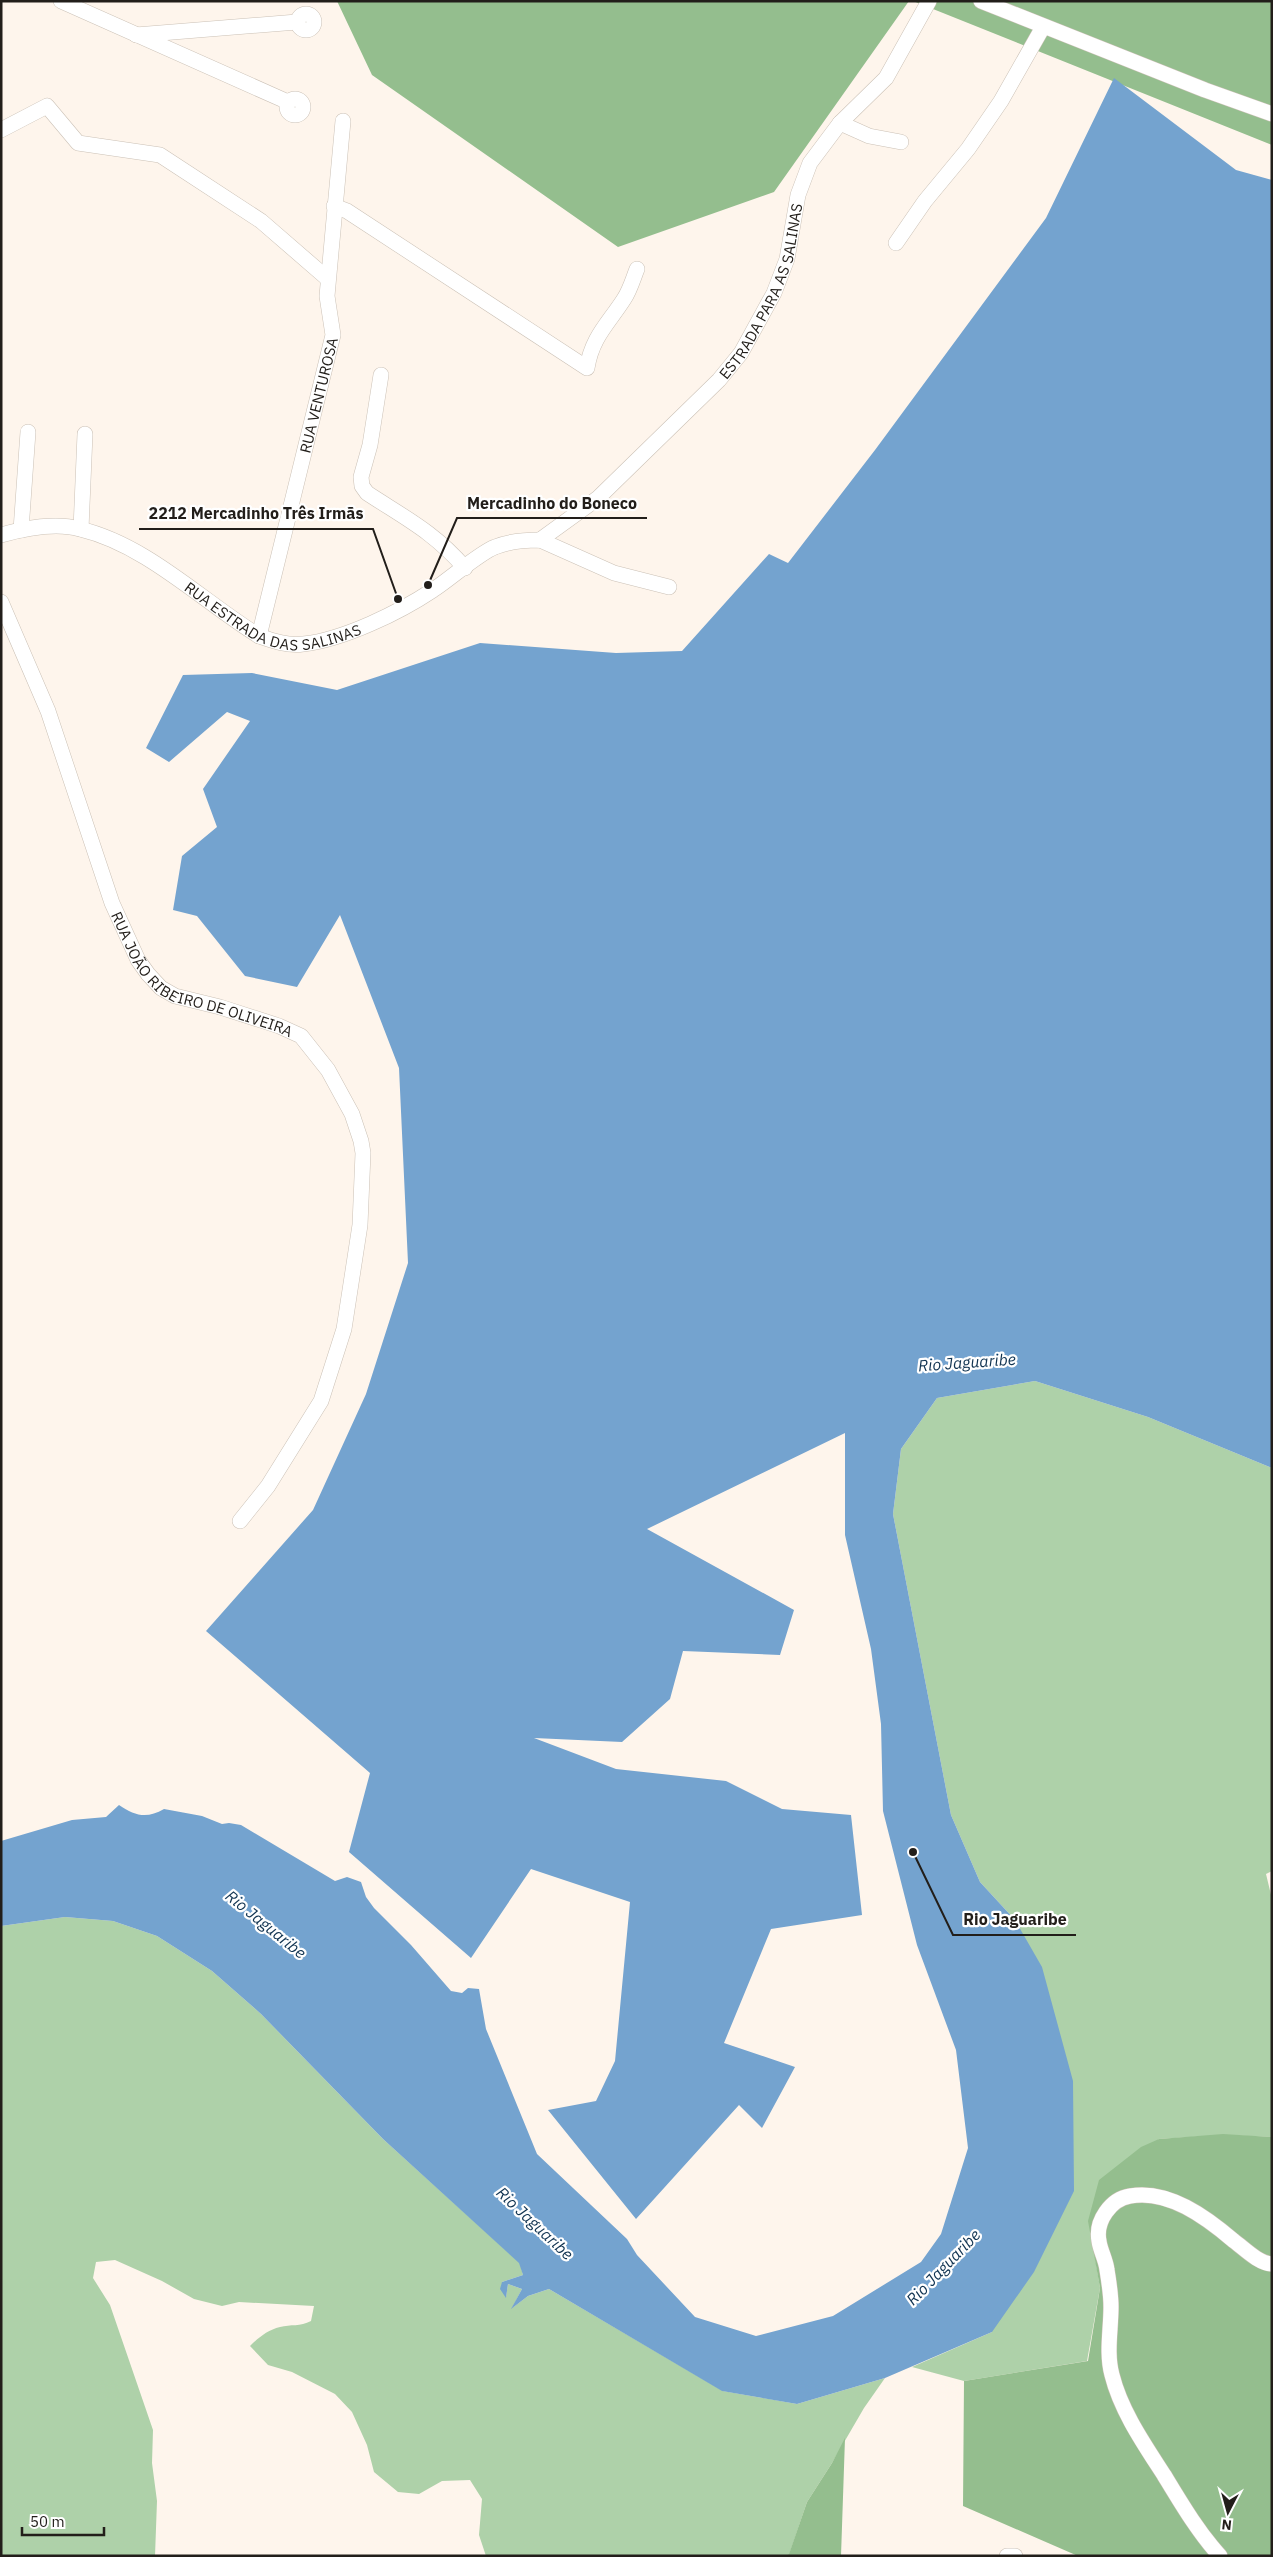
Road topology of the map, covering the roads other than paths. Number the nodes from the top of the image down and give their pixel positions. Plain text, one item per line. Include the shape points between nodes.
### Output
1 (61, 1) edge
2 (929, 1) edge
3 (981, 1) edge
4 (297, 22) dead end
5 (1042, 27) junction
6 (135, 35) junction
7 (288, 102) dead end
8 (1272, 114) edge
9 (343, 121) dead end
10 (840, 123) junction
11 (1, 130) edge
12 (902, 142) dead end
13 (334, 206) junction
14 (896, 243) dead end
15 (637, 269) dead end
16 (328, 280) junction
17 (381, 375) dead end
18 (28, 432) dead end
19 (85, 434) dead end
20 (81, 529) junction
21 (21, 530) junction
22 (1, 535) edge
23 (540, 540) junction
24 (465, 568) junction
25 (669, 587) dead end
26 (1, 602) edge
27 (258, 636) junction
28 (240, 1521) dead end
29 (1272, 2264) edge
30 (1007, 2556) edge
31 (1015, 2556) edge
32 (1220, 2556) edge

1 - 6 street
2 - 10 street, ESTRADA PARA AS SALINAS via 886,78
3 - 5 street
4 - 6 street
5 - 8 street
5 - 14 street via 1001,101
6 - 7 street
9 - 13 street, RUA VENTUROSA
10 - 12 street via 870,136
10 - 23 street, ESTRADA PARA AS SALINAS via 803,176 787,259 774,293 742,353 720,380 598,498
11 - 16 street via 47,106 78,143 160,155 261,221
13 - 15 street via 355,216 587,368 596,337 624,298
13 - 16 street, RUA VENTUROSA
16 - 27 street, RUA VENTUROSA via 333,334
17 - 24 street via 370,445 361,477 362,486 367,493 425,529
18 - 21 street
19 - 20 street
20 - 21 street, RUA ESTRADA DAS SALINAS via 66,526
20 - 27 street, RUA ESTRADA DAS SALINAS via 128,547
21 - 22 street, RUA ESTRADA DAS SALINAS
23 - 24 street, RUA ESTRADA DAS SALINAS via 494,547
23 - 25 street via 614,573
24 - 27 street, RUA ESTRADA DAS SALINAS via 400,610 329,638 281,644
26 - 28 street, RUA JOÃO RIBEIRO DE OLIVEIRA via 48,711 112,903 138,960 162,988 175,996 220,1007 301,1036 328,1070 352,1114 360,1141 360,1225 344,1329 320,1401 268,1486
29 - 32 street via 1254,2257 1228,2235 1173,2200 1151,2195 1117,2199 1101,2222 1098,2239 1107,2267 1112,2374 1139,2435 1182,2504
30 - 31 street

